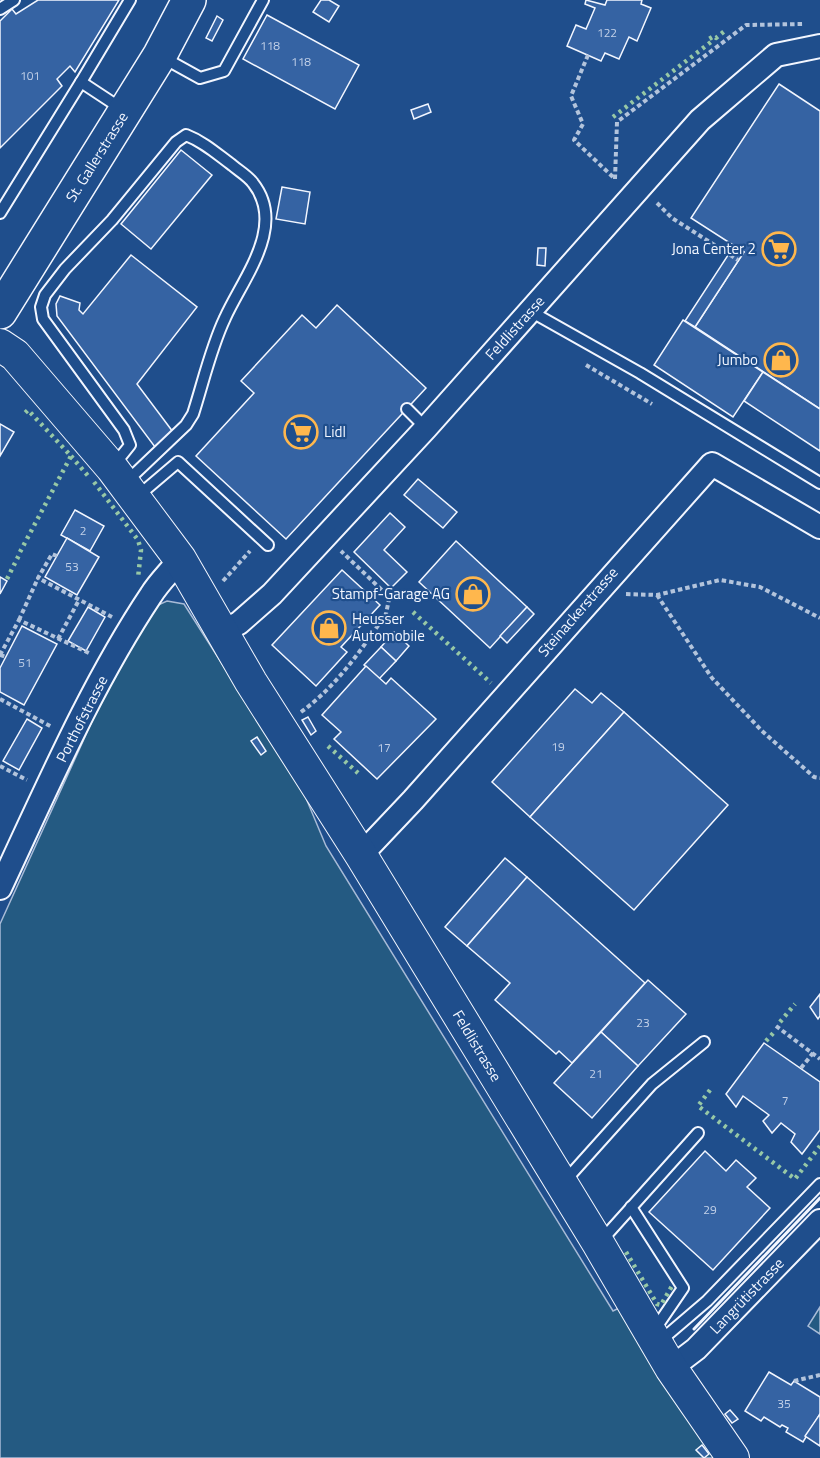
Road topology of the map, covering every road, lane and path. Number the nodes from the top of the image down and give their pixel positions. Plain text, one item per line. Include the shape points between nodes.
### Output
1 (14, 0) edge
2 (130, 0) edge
3 (189, 0) edge
4 (263, 0) edge
5 (0, 9) edge
6 (815, 23) dead end
7 (820, 46) edge
8 (160, 55) junction
9 (588, 55) dead end
10 (81, 82) junction
11 (125, 111) junction
12 (615, 178) junction
13 (640, 186) junction
14 (612, 189) dead end
15 (0, 213) edge
16 (738, 261) dead end
17 (530, 311) junction
18 (0, 312) edge
19 (0, 345) edge
20 (584, 364) dead end
21 (654, 405) dead end
22 (407, 409) dead end
23 (426, 428) junction
24 (124, 483) junction
25 (820, 483) edge
26 (820, 527) edge
27 (264, 542) joint
28 (336, 546) dead end
29 (57, 556) dead end
30 (180, 559) junction
31 (38, 578) junction
32 (221, 584) dead end
33 (80, 600) junction
34 (820, 618) edge
35 (19, 620) junction
36 (131, 627) junction
37 (222, 632) junction
38 (58, 639) junction
39 (0, 655) edge
40 (6, 657) dead end
41 (111, 664) junction
42 (0, 699) edge
43 (280, 727) junction
44 (72, 738) junction
45 (820, 778) edge
46 (361, 855) junction
47 (0, 888) edge
48 (776, 1026) dead end
49 (704, 1042) dead end
50 (813, 1053) junction
51 (820, 1059) edge
52 (801, 1068) dead end
53 (698, 1133) dead end
54 (561, 1184) junction
55 (820, 1184) edge
56 (631, 1207) junction
57 (820, 1221) edge
58 (598, 1243) junction
59 (660, 1349) junction
60 (820, 1375) edge
61 (794, 1381) dead end
62 (734, 1458) edge

1 - 5 lane
2 - 10 lane
3 - 8 main road, St. Gallerstrasse
4 - 8 lane via 224,70 200,78
6 - 12 path via 746,25 617,122
7 - 13 street, Feldlistrasse via 776,55 699,120
8 - 11 main road, St. Gallerstrasse
9 - 12 path via 571,96 583,124 574,140
10 - 11 lane
10 - 15 lane
11 - 18 main road, St. Gallerstrasse
12 - 14 path
13 - 16 path via 672,218
13 - 17 street, Feldlistrasse
17 - 23 street, Feldlistrasse
17 - 25 lane
19 - 24 street, Feldlistrasse via 15,355
20 - 21 path
22 - 23 lane
23 - 37 street, Feldlistrasse via 272,594 239,623
24 - 24 lane via 130,445 124,430 43,319 41,307 45,295 65,269 186,135 199,140 252,181 261,195 266,217 263,235 256,260 224,320 193,414
24 - 27 lane via 177,462
24 - 30 street, Feldlistrasse
26 - 46 street, Steinackerstrasse via 712,464
27 - 32 path
28 - 43 path via 386,594 386,614 346,671 317,700
29 - 31 path via 52,554
30 - 36 street, Porthofstrasse
30 - 37 street, Feldlistrasse
31 - 33 path
31 - 35 path
33 - 36 path
33 - 38 path
34 - 45 path via 760,587 720,580 657,595 712,678 762,731 814,777
35 - 38 path
35 - 39 path
36 - 41 street, Porthofstrasse
37 - 43 street, Feldlistrasse
38 - 41 path
39 - 40 path
41 - 44 street, Porthofstrasse
42 - 44 path
43 - 46 street, Feldlistrasse
44 - 47 street, Porthofstrasse
46 - 54 street, Feldlistrasse
48 - 50 path
49 - 54 lane via 652,1084
50 - 51 path
50 - 52 path
53 - 56 lane
54 - 58 street, Feldlistrasse
55 - 59 lane
56 - 58 lane
56 - 59 lane via 683,1288
57 - 59 street, Langrütistrasse via 696,1349
58 - 59 street, Feldlistrasse
59 - 62 street, Feldlistrasse
60 - 61 path

